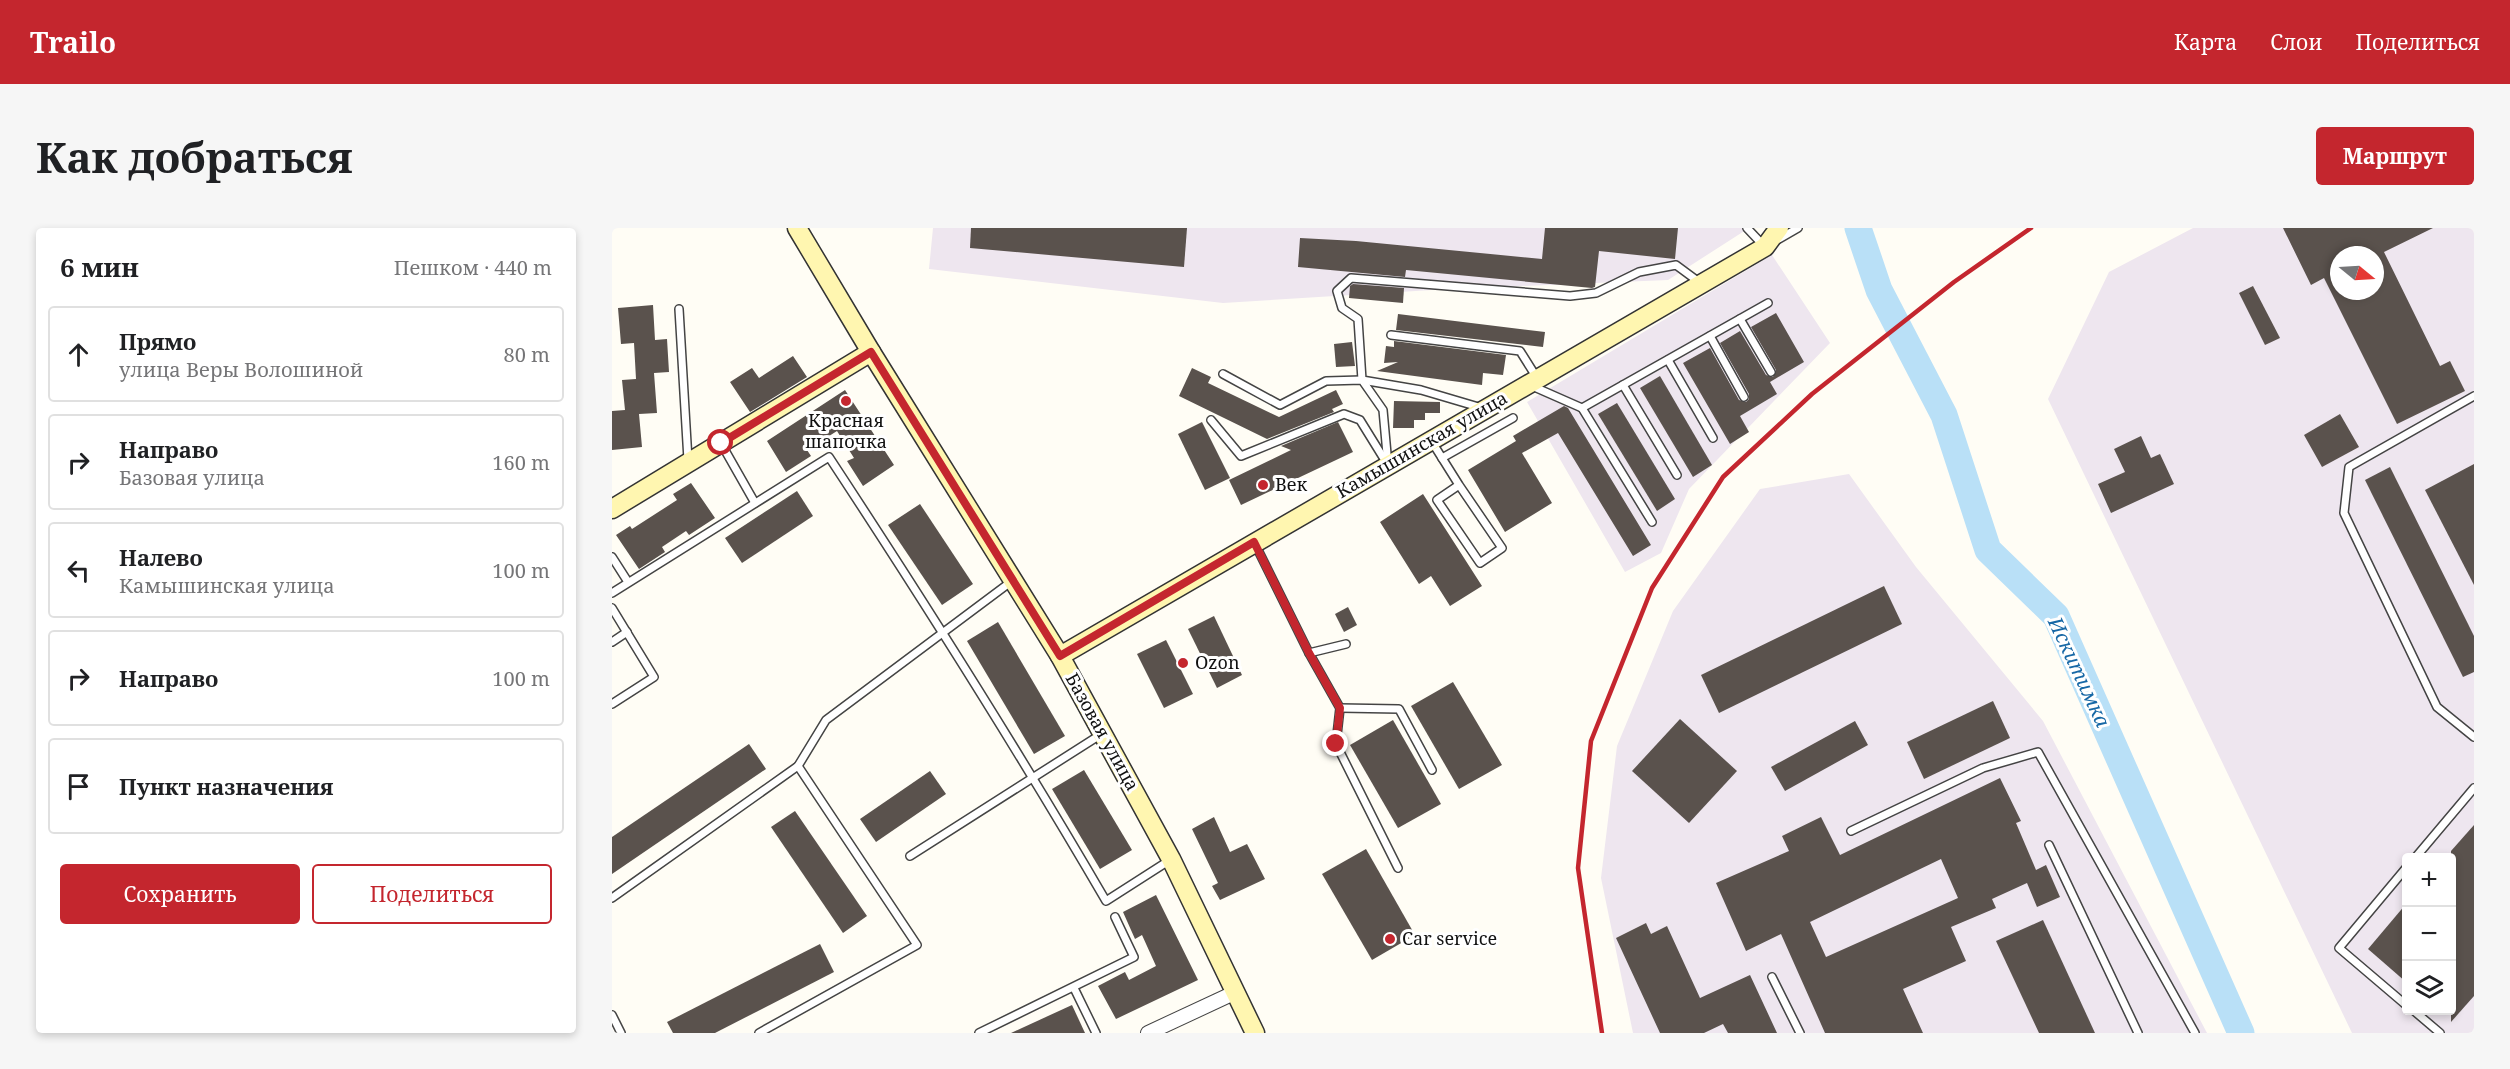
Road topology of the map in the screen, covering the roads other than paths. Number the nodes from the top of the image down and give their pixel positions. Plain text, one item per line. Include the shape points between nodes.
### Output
1 (797, 228) edge
2 (1747, 228) edge
3 (1779, 228) edge
4 (1798, 228) edge
5 (1765, 247) junction
6 (1701, 283) junction
7 (1768, 303) dead end
8 (679, 309) dead end
9 (1740, 319) junction
10 (1391, 334) dead end
11 (1710, 336) junction
12 (871, 352) junction
13 (1668, 360) junction
14 (1771, 372) dead end
15 (1223, 374) dead end
16 (1362, 380) junction
17 (1532, 381) junction
18 (1623, 385) junction
19 (2474, 396) edge
20 (1744, 397) dead end
21 (1582, 408) junction
22 (1484, 409) junction
23 (1513, 418) dead end
24 (1210, 420) dead end
25 (1713, 438) dead end
26 (1431, 440) junction
27 (721, 443) junction
28 (1442, 458) junction
29 (688, 463) junction
30 (1388, 465) junction
31 (1677, 475) dead end
32 (1459, 485) junction
33 (755, 503) junction
34 (612, 509) edge
35 (1652, 522) dead end
36 (1254, 542) junction
37 (612, 557) edge
38 (1014, 580) junction
39 (628, 582) junction
40 (612, 593) edge
41 (612, 608) edge
42 (943, 631) junction
43 (627, 632) junction
44 (612, 642) edge
45 (1346, 644) dead end
46 (1309, 653) junction
47 (1060, 656) junction
48 (612, 704) edge
49 (1340, 708) junction
50 (1103, 733) junction
51 (2474, 737) edge
52 (798, 766) junction
53 (1432, 770) dead end
54 (1034, 776) junction
55 (2474, 788) edge
56 (1851, 831) dead end
57 (2049, 845) dead end
58 (2419, 853) edge
59 (910, 856) dead end
60 (1171, 859) junction
61 (1398, 868) dead end
62 (2402, 873) edge
63 (612, 898) edge
64 (1115, 917) dead end
65 (1772, 977) dead end
66 (1074, 988) junction
67 (1236, 992) junction
68 (2402, 1002) edge
69 (612, 1015) edge
70 (2418, 1015) edge
71 (1163, 1030) edge
72 (621, 1033) edge
73 (759, 1033) edge
74 (979, 1033) edge
75 (1096, 1033) edge
76 (1148, 1033) edge
77 (1255, 1033) edge
78 (1800, 1033) edge
79 (2138, 1033) edge
80 (2195, 1033) edge
81 (2440, 1033) edge

1 - 12 street, Базовая улица
2 - 5 lane
3 - 5 street, Камышинская улица
4 - 5 lane
5 - 6 street, Камышинская улица
6 - 16 lane via 1676,265 1639,272 1596,293 1570,296 1351,278 1337,291 1342,308 1358,319
6 - 17 street, Камышинская улица
7 - 9 lane
8 - 29 lane
9 - 11 lane
9 - 14 lane
10 - 17 lane via 1520,351
11 - 13 lane
11 - 20 lane
12 - 27 street
12 - 38 street, Базовая улица
13 - 18 lane
13 - 25 lane
15 - 16 lane via 1280,405 1326,381
16 - 22 lane via 1421,390
16 - 30 lane via 1383,410
17 - 21 lane
17 - 22 street, Камышинская улица
18 - 21 lane
18 - 31 lane
19 - 51 lane via 2349,467 2344,513 2437,707
21 - 35 lane
22 - 26 street, Камышинская улица
23 - 28 lane
24 - 30 lane via 1241,456 1344,414 1360,420
26 - 28 lane
26 - 30 street, Камышинская улица
27 - 29 street
27 - 33 lane
28 - 32 lane
29 - 34 street
30 - 36 street, Камышинская улица
32 - 32 lane via 1437,500 1480,563 1502,548
33 - 39 lane
33 - 42 lane via 829,457
36 - 46 lane
36 - 47 street, Камышинская улица
37 - 39 lane
38 - 42 lane
38 - 47 street, Базовая улица
39 - 40 lane
41 - 43 lane
42 - 52 lane via 826,720
42 - 54 lane
43 - 44 lane
43 - 48 lane via 654,677
45 - 46 lane
46 - 49 lane
47 - 50 street, Базовая улица
49 - 53 lane via 1399,709
49 - 61 lane via 1336,744
50 - 54 lane
50 - 60 street, Базовая улица
52 - 63 lane
52 - 73 lane via 917,945
54 - 59 lane
54 - 60 lane via 1106,901
55 - 58 lane
56 - 80 lane via 1983,768 2038,752
57 - 79 lane
60 - 67 street, Базовая улица
62 - 68 lane via 2339,948
64 - 66 lane via 1134,957
65 - 78 lane
66 - 74 lane
66 - 75 lane
67 - 71 street
67 - 77 street, Базовая улица
69 - 72 lane
70 - 81 lane
71 - 76 street

